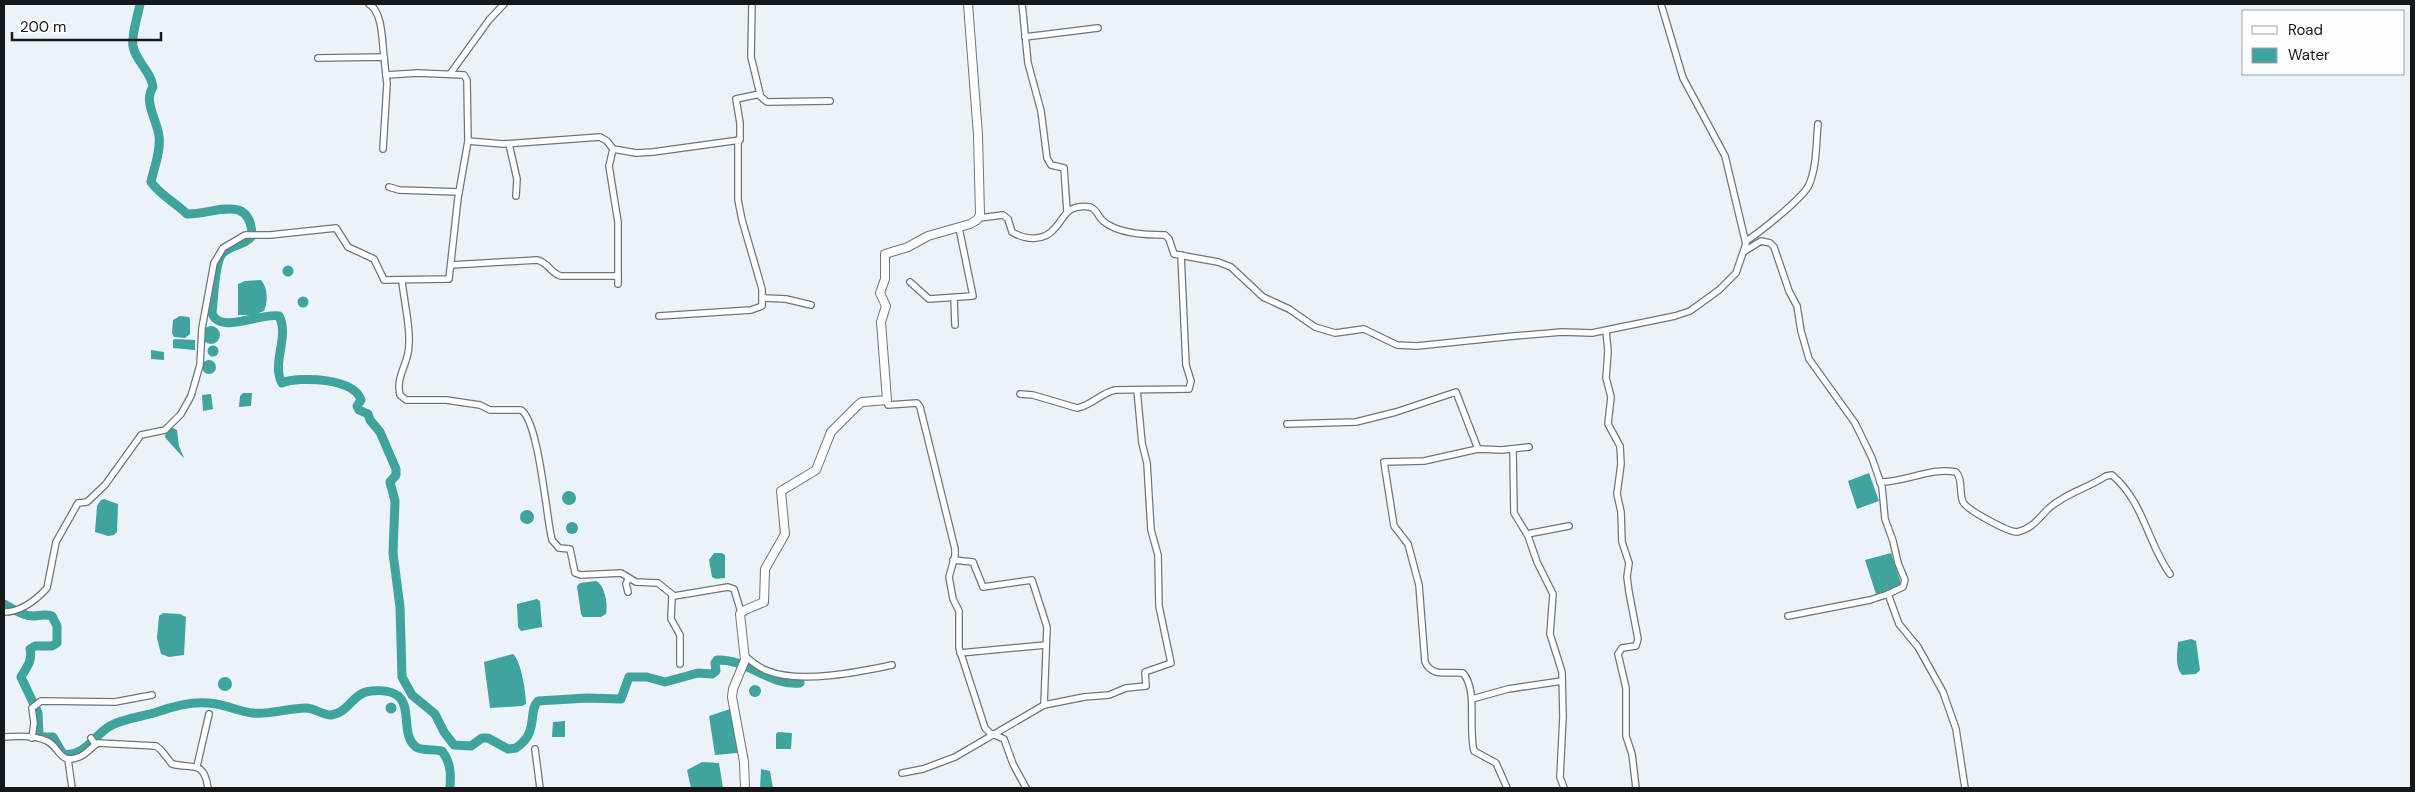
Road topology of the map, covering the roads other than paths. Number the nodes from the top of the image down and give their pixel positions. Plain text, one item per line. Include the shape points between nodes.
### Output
1 (369, 4) edge
2 (504, 4) edge
3 (752, 4) edge
4 (968, 4) edge
5 (1022, 4) edge
6 (1661, 4) edge
7 (1098, 28) dead end
8 (1025, 37) junction
9 (384, 57) junction
10 (318, 58) dead end
11 (450, 74) junction
12 (386, 75) junction
13 (760, 96) junction
14 (830, 101) dead end
15 (1818, 124) dead end
16 (738, 140) junction
17 (468, 141) junction
18 (509, 144) junction
19 (382, 149) dead end
20 (613, 149) junction
21 (389, 186) dead end
22 (459, 192) junction
23 (516, 196) dead end
24 (1067, 212) junction
25 (978, 218) junction
26 (959, 228) junction
27 (1746, 241) junction
28 (1746, 251) junction
29 (1181, 255) junction
30 (451, 265) junction
31 (618, 276) junction
32 (402, 281) junction
33 (910, 282) dead end
34 (618, 284) dead end
35 (764, 298) junction
36 (954, 298) junction
37 (811, 306) dead end
38 (659, 316) dead end
39 (955, 325) dead end
40 (1606, 331) junction
41 (1137, 390) junction
42 (1020, 394) dead end
43 (887, 400) junction
44 (1287, 424) dead end
45 (1529, 447) dead end
46 (1478, 449) junction
47 (1513, 449) junction
48 (1880, 482) junction
49 (1570, 526) dead end
50 (1527, 534) junction
51 (953, 560) junction
52 (2170, 574) dead end
53 (628, 579) junction
54 (628, 592) dead end
55 (1888, 594) junction
56 (672, 596) junction
57 (4, 612) edge
58 (742, 612) junction
59 (1788, 616) dead end
60 (1046, 646) junction
61 (960, 653) junction
62 (745, 658) junction
63 (680, 664) dead end
64 (892, 665) dead end
65 (1562, 681) junction
66 (152, 695) dead end
67 (1472, 699) junction
68 (1044, 705) junction
69 (209, 714) dead end
70 (992, 734) junction
71 (4, 737) edge
72 (32, 738) junction
73 (534, 749) dead end
74 (68, 759) junction
75 (197, 766) junction
76 (902, 772) dead end
77 (72, 788) edge
78 (208, 788) edge
79 (540, 788) edge
80 (746, 788) edge
81 (1026, 788) edge
82 (1507, 788) edge
83 (1564, 788) edge
84 (1636, 788) edge
85 (1965, 788) edge

1 - 9 street via 379,18
2 - 11 street
3 - 13 street via 751,57
4 - 25 street via 981,187
5 - 8 street
6 - 27 street via 1682,78 1725,156
7 - 8 street
8 - 24 street via 1028,63 1041,111 1047,158 1051,165 1065,171
9 - 10 street
9 - 12 street
11 - 12 street
11 - 17 street via 464,75 467,80
12 - 19 street
13 - 14 street via 767,102
13 - 16 street via 736,99 741,136
15 - 27 street via 1815,162 1808,187
16 - 20 street via 652,152
16 - 35 street via 738,200
17 - 18 street
17 - 22 street
18 - 20 street via 600,137
18 - 23 street via 517,179
20 - 31 street via 609,166 618,222
21 - 22 street via 399,190
22 - 30 street
24 - 25 street via 1052,232 1036,238 1025,238 1012,232 1008,219 1003,215
24 - 29 street via 1073,208 1090,207 1107,224 1137,235 1164,235 1169,239 1172,252
25 - 26 street
26 - 36 street via 973,296
26 - 43 street via 928,236 885,254 885,279 880,293 886,306 881,322
27 - 28 street
28 - 40 street via 1732,278 1690,311
28 - 48 street via 1761,240 1774,247 1797,306 1800,331 1809,359 1862,434
29 - 40 street via 1231,267 1263,297 1289,309 1315,327 1335,333 1364,329 1397,345
29 - 41 street via 1186,356 1191,386 1187,390
30 - 31 street via 534,260 543,261 561,276
30 - 32 street via 449,279
31 - 34 street
32 - 53 street via 408,353 399,377 400,395 406,400 446,400 480,405 490,410 521,410 525,413 534,431 554,544 570,549 575,573 621,573
32 - 57 street via 384,280 374,260 348,247 336,228 249,234 223,248 215,259 196,384 181,414 161,432 141,435 104,485 88,502 78,502 56,542 46,588 21,608
33 - 36 street via 929,299
35 - 37 street via 786,299
35 - 38 street via 761,307 751,310
36 - 39 street
40 - 84 street via 1606,378 1611,397 1608,424 1620,446 1617,494 1638,640 1636,646 1622,648 1618,654 1626,688 1626,736
41 - 42 street via 1111,391 1077,408
41 - 68 street via 1147,463 1151,530 1159,563 1159,606 1170,663 1144,672 1146,686
43 - 51 street via 888,405 919,404 949,518 955,549
43 - 58 street via 858,405 831,432 816,470 781,492 785,534 765,569 764,602
44 - 46 street via 1356,422 1456,392
45 - 47 street
46 - 47 street
46 - 67 street via 1424,461 1384,462 1394,526 1408,544 1419,585 1425,662 1428,668 1437,672 1463,673 1470,685
47 - 50 street via 1514,513
48 - 52 street via 1934,471 1956,472 1960,476 1962,500 1967,507 2017,532 2032,526 2061,500 2112,475 2141,511 2157,555
48 - 55 street via 1885,519 1905,580 1903,587
49 - 50 street
50 - 65 street via 1537,562 1552,587 1554,601 1550,634
51 - 60 street via 973,562 983,587 1032,580 1047,627
51 - 61 street via 949,577 958,611
53 - 54 street
53 - 56 street via 658,583
55 - 59 street
55 - 85 street via 1899,624 1918,647 1943,692 1955,723
56 - 58 street via 728,587 734,589
56 - 63 street via 671,619 680,635
58 - 62 street
60 - 61 street
60 - 68 street
61 - 70 street via 985,728
62 - 64 street via 769,672 790,676 850,674
62 - 80 street via 732,696
65 - 67 street via 1508,689
65 - 83 street via 1560,777
66 - 72 street via 115,702 47,700 35,704
67 - 82 street via 1470,713 1474,751 1496,763
68 - 70 street
69 - 75 street
70 - 76 street via 955,757 923,769
70 - 81 street via 1004,739
71 - 72 street
72 - 74 street via 49,742
73 - 79 street
74 - 75 street via 82,756 93,742 100,742 156,746 172,764
74 - 77 street
75 - 78 street via 204,772

